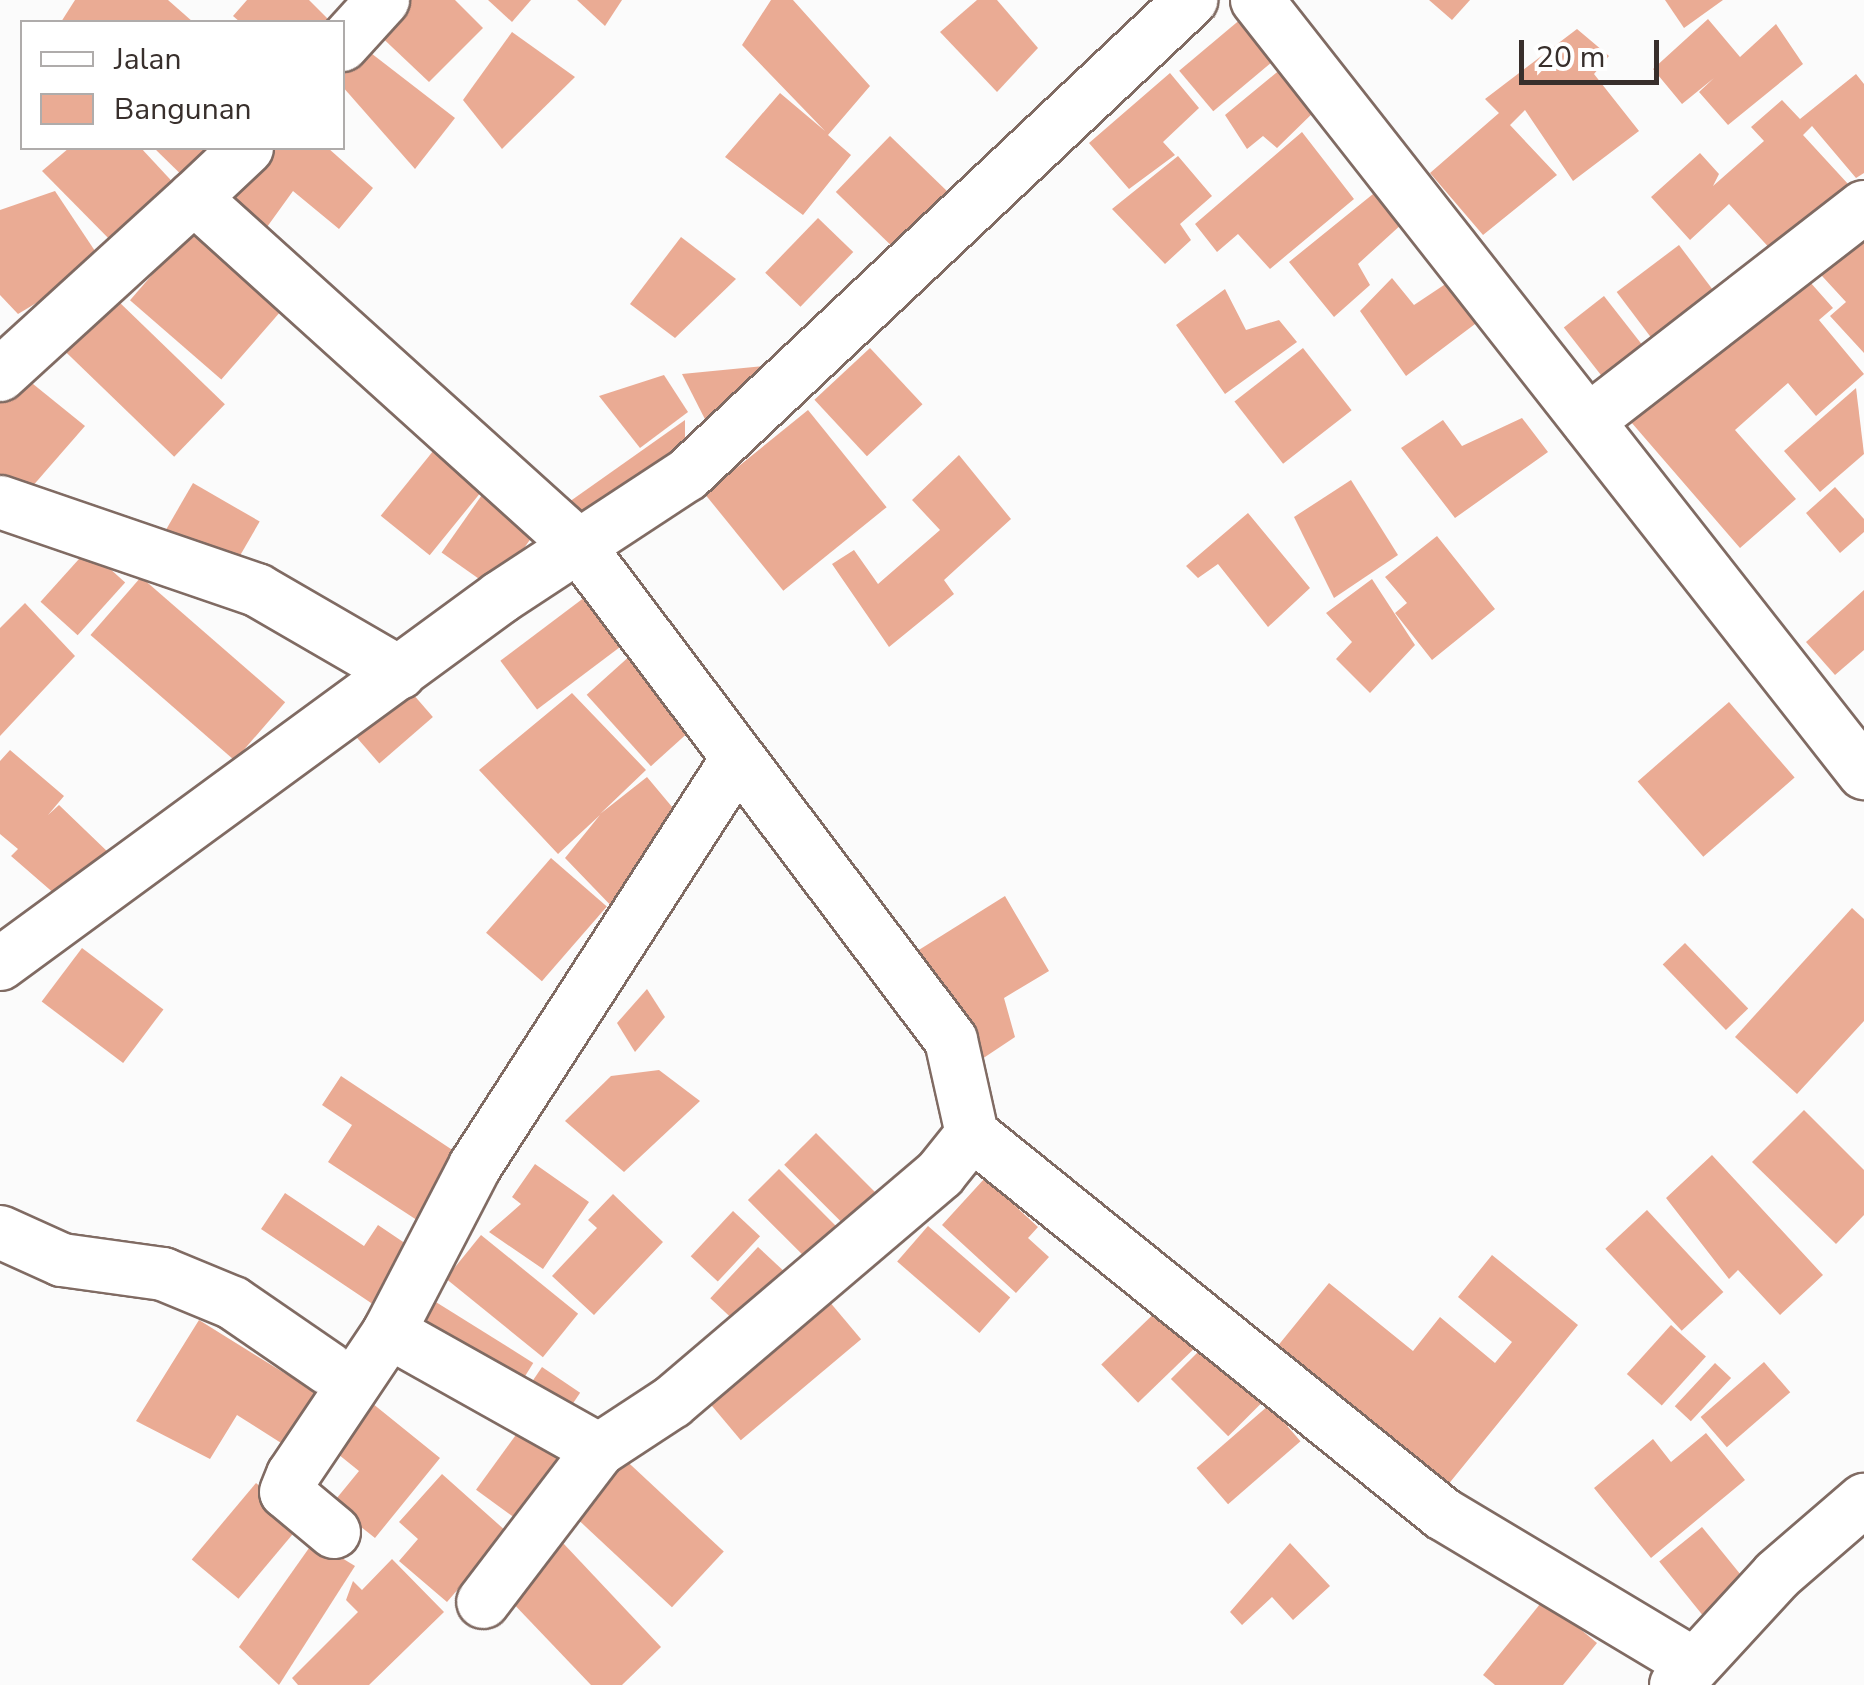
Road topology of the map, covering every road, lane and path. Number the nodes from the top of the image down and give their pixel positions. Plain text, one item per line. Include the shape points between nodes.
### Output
1 (383, 0) edge
2 (1191, 0) edge
3 (1257, 0) edge
4 (345, 42) edge
5 (245, 150) edge
6 (194, 198) junction
7 (1864, 208) edge
8 (0, 375) edge
9 (1588, 422) junction
10 (0, 502) edge
11 (577, 544) junction
12 (400, 673) junction
13 (737, 760) junction
14 (1864, 773) edge
15 (0, 964) edge
16 (972, 1134) junction
17 (0, 1232) edge
18 (388, 1332) junction
19 (329, 1368) dead end
20 (599, 1450) junction
21 (1864, 1500) edge
22 (334, 1532) dead end
23 (484, 1602) dead end
24 (1685, 1675) edge

1 - 4 street
2 - 11 street via 687,475
3 - 9 street
5 - 6 street
6 - 8 street
6 - 11 street
7 - 9 street
9 - 14 street
10 - 12 street via 257,590
11 - 12 street
11 - 13 street
12 - 15 street
13 - 16 street via 951,1040
13 - 18 street via 475,1166
16 - 20 street via 940,1174 672,1402
16 - 24 street via 1443,1514
17 - 19 street via 62,1260 163,1274 233,1302
18 - 20 street
18 - 22 street via 286,1492
20 - 23 street
21 - 24 street via 1777,1574

